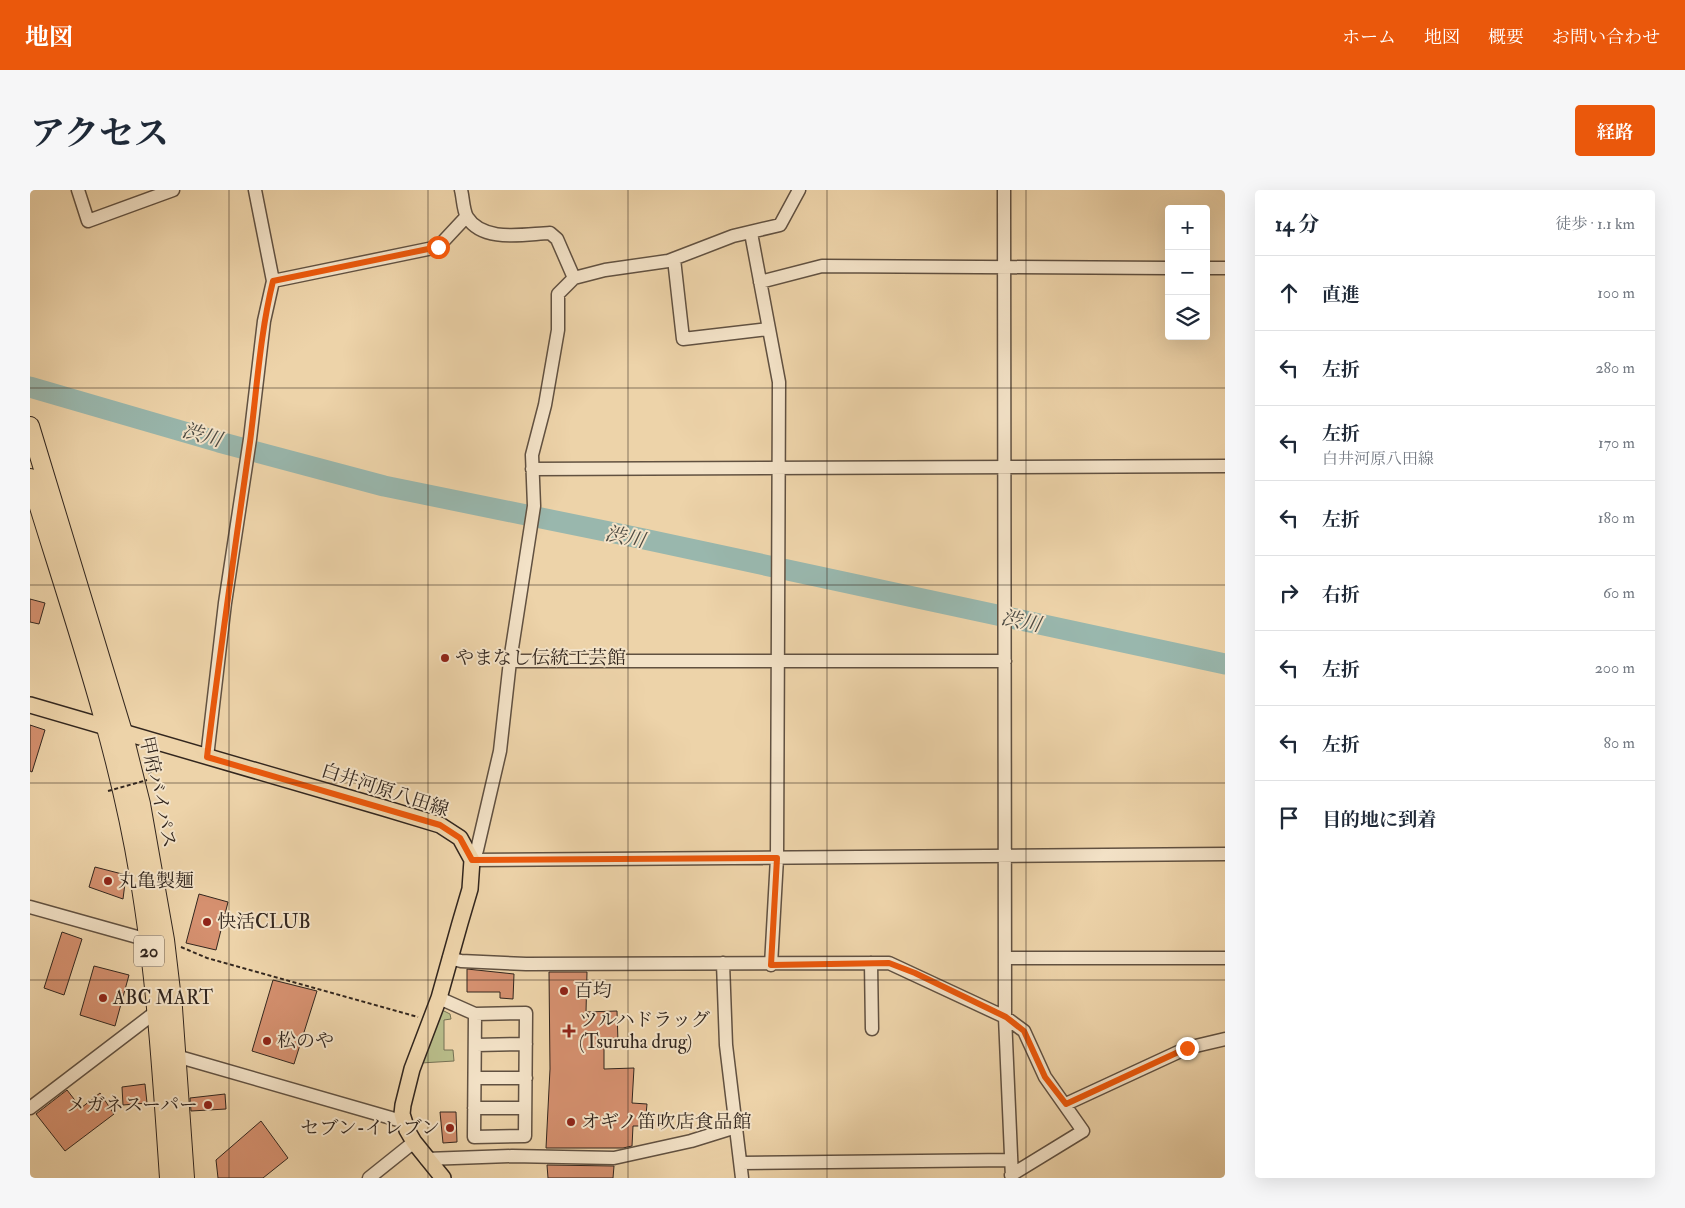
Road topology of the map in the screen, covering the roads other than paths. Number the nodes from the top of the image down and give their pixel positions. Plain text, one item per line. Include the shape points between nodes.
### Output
1 (78, 190) edge
2 (173, 190) edge
3 (255, 190) edge
4 (461, 190) edge
5 (799, 190) edge
6 (1004, 190) edge
7 (466, 216) junction
8 (751, 233) junction
9 (674, 259) junction
10 (1165, 268) edge
11 (1210, 268) edge
12 (1225, 268) edge
13 (1005, 269) junction
14 (574, 278) junction
15 (273, 281) junction
16 (760, 282) junction
17 (768, 329) junction
18 (30, 426) edge
19 (1225, 466) edge
20 (778, 468) junction
21 (1005, 468) junction
22 (532, 469) junction
23 (30, 478) edge
24 (780, 660) junction
25 (510, 661) junction
26 (1005, 661) junction
27 (30, 705) edge
28 (106, 727) junction
29 (123, 732) junction
30 (207, 757) junction
31 (1225, 854) edge
32 (1004, 855) junction
33 (777, 858) junction
34 (472, 860) junction
35 (30, 907) edge
36 (156, 940) junction
37 (449, 958) junction
38 (1005, 958) junction
39 (1225, 958) edge
40 (723, 963) junction
41 (871, 963) junction
42 (771, 965) junction
43 (439, 998) junction
44 (157, 1011) junction
45 (475, 1014) junction
46 (1006, 1017) junction
47 (872, 1029) dead end
48 (1225, 1039) edge
49 (526, 1044) junction
50 (476, 1045) junction
51 (176, 1056) junction
52 (475, 1078) junction
53 (526, 1078) junction
54 (1066, 1104) junction
55 (30, 1108) edge
56 (474, 1108) junction
57 (524, 1108) junction
58 (405, 1122) junction
59 (736, 1127) junction
60 (414, 1142) junction
61 (426, 1159) junction
62 (1011, 1160) junction
63 (741, 1163) junction
64 (1012, 1176) edge
65 (169, 1178) edge
66 (185, 1178) edge
67 (369, 1178) edge
68 (443, 1178) edge
69 (742, 1178) edge

1 - 2 street via 88,221
3 - 15 street
4 - 7 street
5 - 8 street via 780,225
6 - 13 street
7 - 14 street via 485,232 501,235 550,233 557,239
7 - 15 street via 438,247
8 - 9 street via 733,236
8 - 16 street
9 - 14 street
9 - 17 street via 683,339
10 - 13 street
11 - 12 street
13 - 16 street via 822,266
13 - 21 street
14 - 22 street via 558,294 558,330 545,405 532,455
15 - 30 street via 264,322 225,603
16 - 17 street
17 - 20 street via 779,382
18 - 29 highway, 甲府バイパス / 20
19 - 21 street
20 - 21 street
20 - 22 street
20 - 24 street
21 - 26 street
22 - 25 street via 534,506
23 - 28 highway, 甲府バイパス / 20
24 - 25 street
24 - 26 street
24 - 33 street
25 - 34 street via 500,751
26 - 32 street
27 - 28 main road, 白井河原八田線
28 - 29 main road, 白井河原八田線
28 - 36 highway, 甲府バイパス / 20
29 - 30 main road, 白井河原八田線
29 - 36 highway, 甲府バイパス / 20 via 141,804
30 - 34 main road, 白井河原八田線 via 440,825 460,838
31 - 32 street
32 - 33 street
32 - 38 street
33 - 34 street
33 - 42 street
34 - 37 main road via 470,889
35 - 36 street
36 - 44 highway, 甲府バイパス / 20
36 - 51 highway, 甲府バイパス / 20
37 - 40 street via 461,962 491,963
37 - 43 main road
38 - 39 street
38 - 46 street
40 - 42 street
40 - 59 street via 726,1045
41 - 42 street
41 - 46 street via 889,963 915,973
41 - 47 street
43 - 45 street
43 - 58 main road via 405,1094 402,1114
44 - 55 street
44 - 65 highway, 甲府バイパス / 20
45 - 49 street via 526,1013
45 - 50 street
46 - 54 street via 1024,1031 1045,1077
46 - 62 street
48 - 54 street via 1187,1048
49 - 50 street
49 - 53 street
50 - 52 street
51 - 58 street
51 - 66 highway, 甲府バイパス / 20
52 - 53 street
52 - 56 street
53 - 57 street
54 - 64 street via 1083,1131
56 - 57 street
56 - 57 street via 474,1136 525,1136
58 - 60 main road
59 - 61 street via 614,1158 512,1156
59 - 63 street
60 - 61 main road
60 - 67 street
61 - 68 main road
62 - 63 street
62 - 64 street
63 - 69 street

